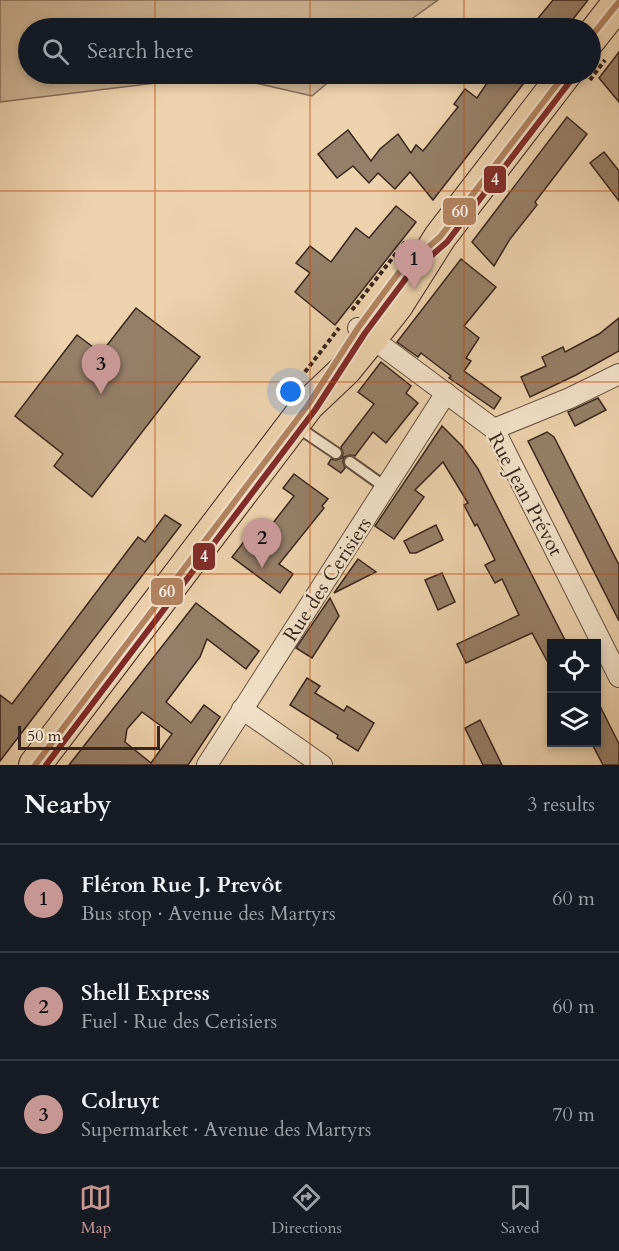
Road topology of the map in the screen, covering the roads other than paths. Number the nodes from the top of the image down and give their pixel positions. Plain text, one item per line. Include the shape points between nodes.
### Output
1 (619, 2) edge
2 (601, 26) edge
3 (556, 84) edge
4 (365, 333) junction
5 (619, 374) edge
6 (446, 393) junction
7 (304, 409) junction
8 (494, 429) junction
9 (336, 453) dead end
10 (350, 462) dead end
11 (386, 487) junction
12 (619, 677) edge
13 (242, 710) junction
14 (35, 765) edge
15 (207, 765) edge
16 (322, 765) edge

1 - 2 main road
3 - 4 main road via 440,237 400,272
4 - 6 street, Rue Jean Prévot
4 - 7 main road
5 - 8 street
6 - 8 street, Rue Jean Prévot
6 - 11 street, Rue des Cerisiers
7 - 9 lane
7 - 14 main road
8 - 12 street, Rue Jean Prévot
10 - 11 lane
11 - 13 street, Rue des Cerisiers
13 - 15 street, Rue des Cerisiers
13 - 16 street

